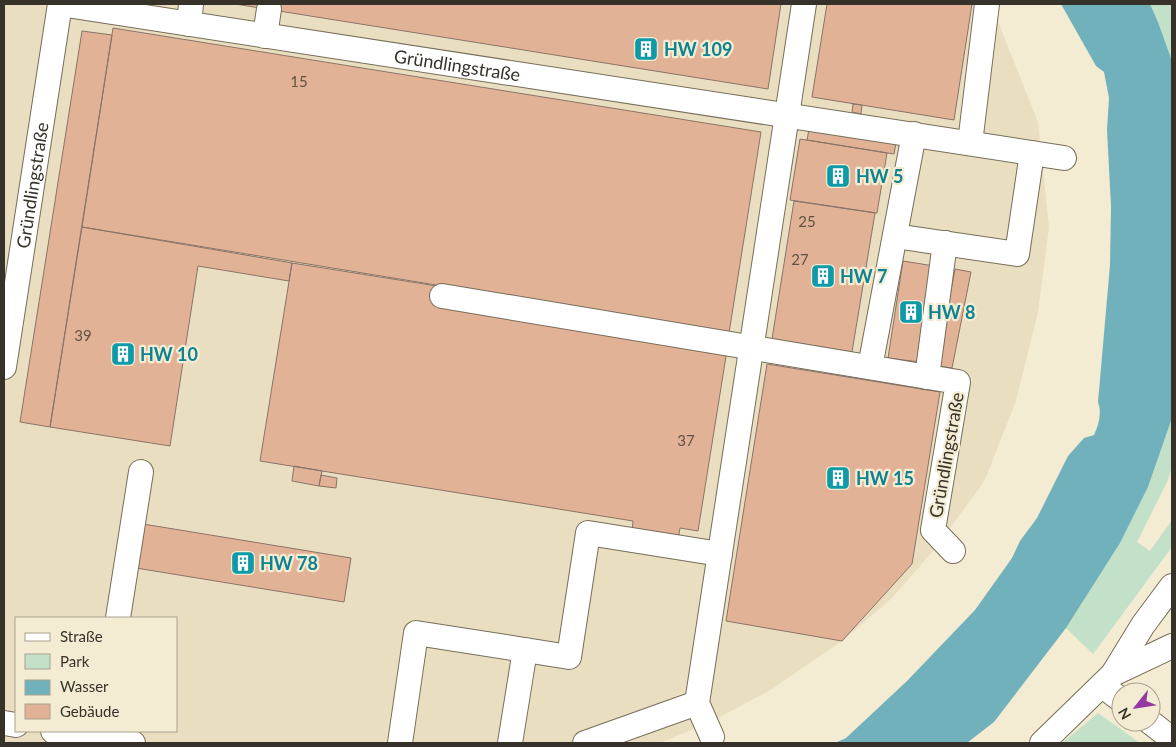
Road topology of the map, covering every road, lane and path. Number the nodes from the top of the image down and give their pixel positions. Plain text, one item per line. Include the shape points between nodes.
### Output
1 (60, 4) edge
2 (804, 4) edge
3 (987, 4) edge
4 (128, 9) edge
5 (269, 9) dead end
6 (190, 14) edge
7 (265, 36) junction
8 (787, 117) junction
9 (914, 134) junction
10 (970, 143) junction
11 (1032, 153) junction
12 (1064, 158) dead end
13 (895, 236) junction
14 (946, 243) junction
15 (442, 296) dead end
16 (8, 308) edge
17 (752, 347) junction
18 (4, 367) edge
19 (870, 367) junction
20 (927, 377) junction
21 (141, 472) dead end
22 (954, 550) dead end
23 (720, 554) junction
24 (1172, 586) edge
25 (118, 617) edge
26 (1172, 646) edge
27 (524, 650) junction
28 (1114, 682) edge
29 (1119, 682) edge
30 (1111, 688) edge
31 (697, 703) junction
32 (1161, 730) edge
33 (69, 732) edge
34 (100, 734) edge
35 (712, 738) dead end
36 (1172, 739) edge
37 (133, 743) edge
38 (400, 743) edge
39 (510, 743) edge
40 (585, 743) edge
41 (1042, 743) edge

1 - 4 street, Gründlingstraße
1 - 16 street, Gründlingstraße
2 - 8 street
3 - 10 street
4 - 6 street, Gründlingstraße
5 - 7 street
6 - 7 street, Gründlingstraße
7 - 8 street, Gründlingstraße
8 - 9 street, Gründlingstraße
8 - 17 street
9 - 10 street, Gründlingstraße
9 - 13 street
10 - 11 street, Gründlingstraße
11 - 12 street, Gründlingstraße
11 - 14 street via 1018,254
13 - 14 street
13 - 19 street
14 - 20 street, Gründlingstraße
15 - 17 street, Gründlingstraße
16 - 18 street, Gründlingstraße
17 - 19 street, Gründlingstraße
17 - 23 street
19 - 20 street, Gründlingstraße
20 - 22 street, Gründlingstraße via 958,382 933,530
21 - 25 street
23 - 27 street via 588,533 569,657
23 - 31 street
24 - 28 street via 1143,625
26 - 29 street
27 - 38 street via 416,633
27 - 39 street
30 - 41 street
31 - 35 street
31 - 40 street
32 - 36 street
33 - 34 street
34 - 37 street

